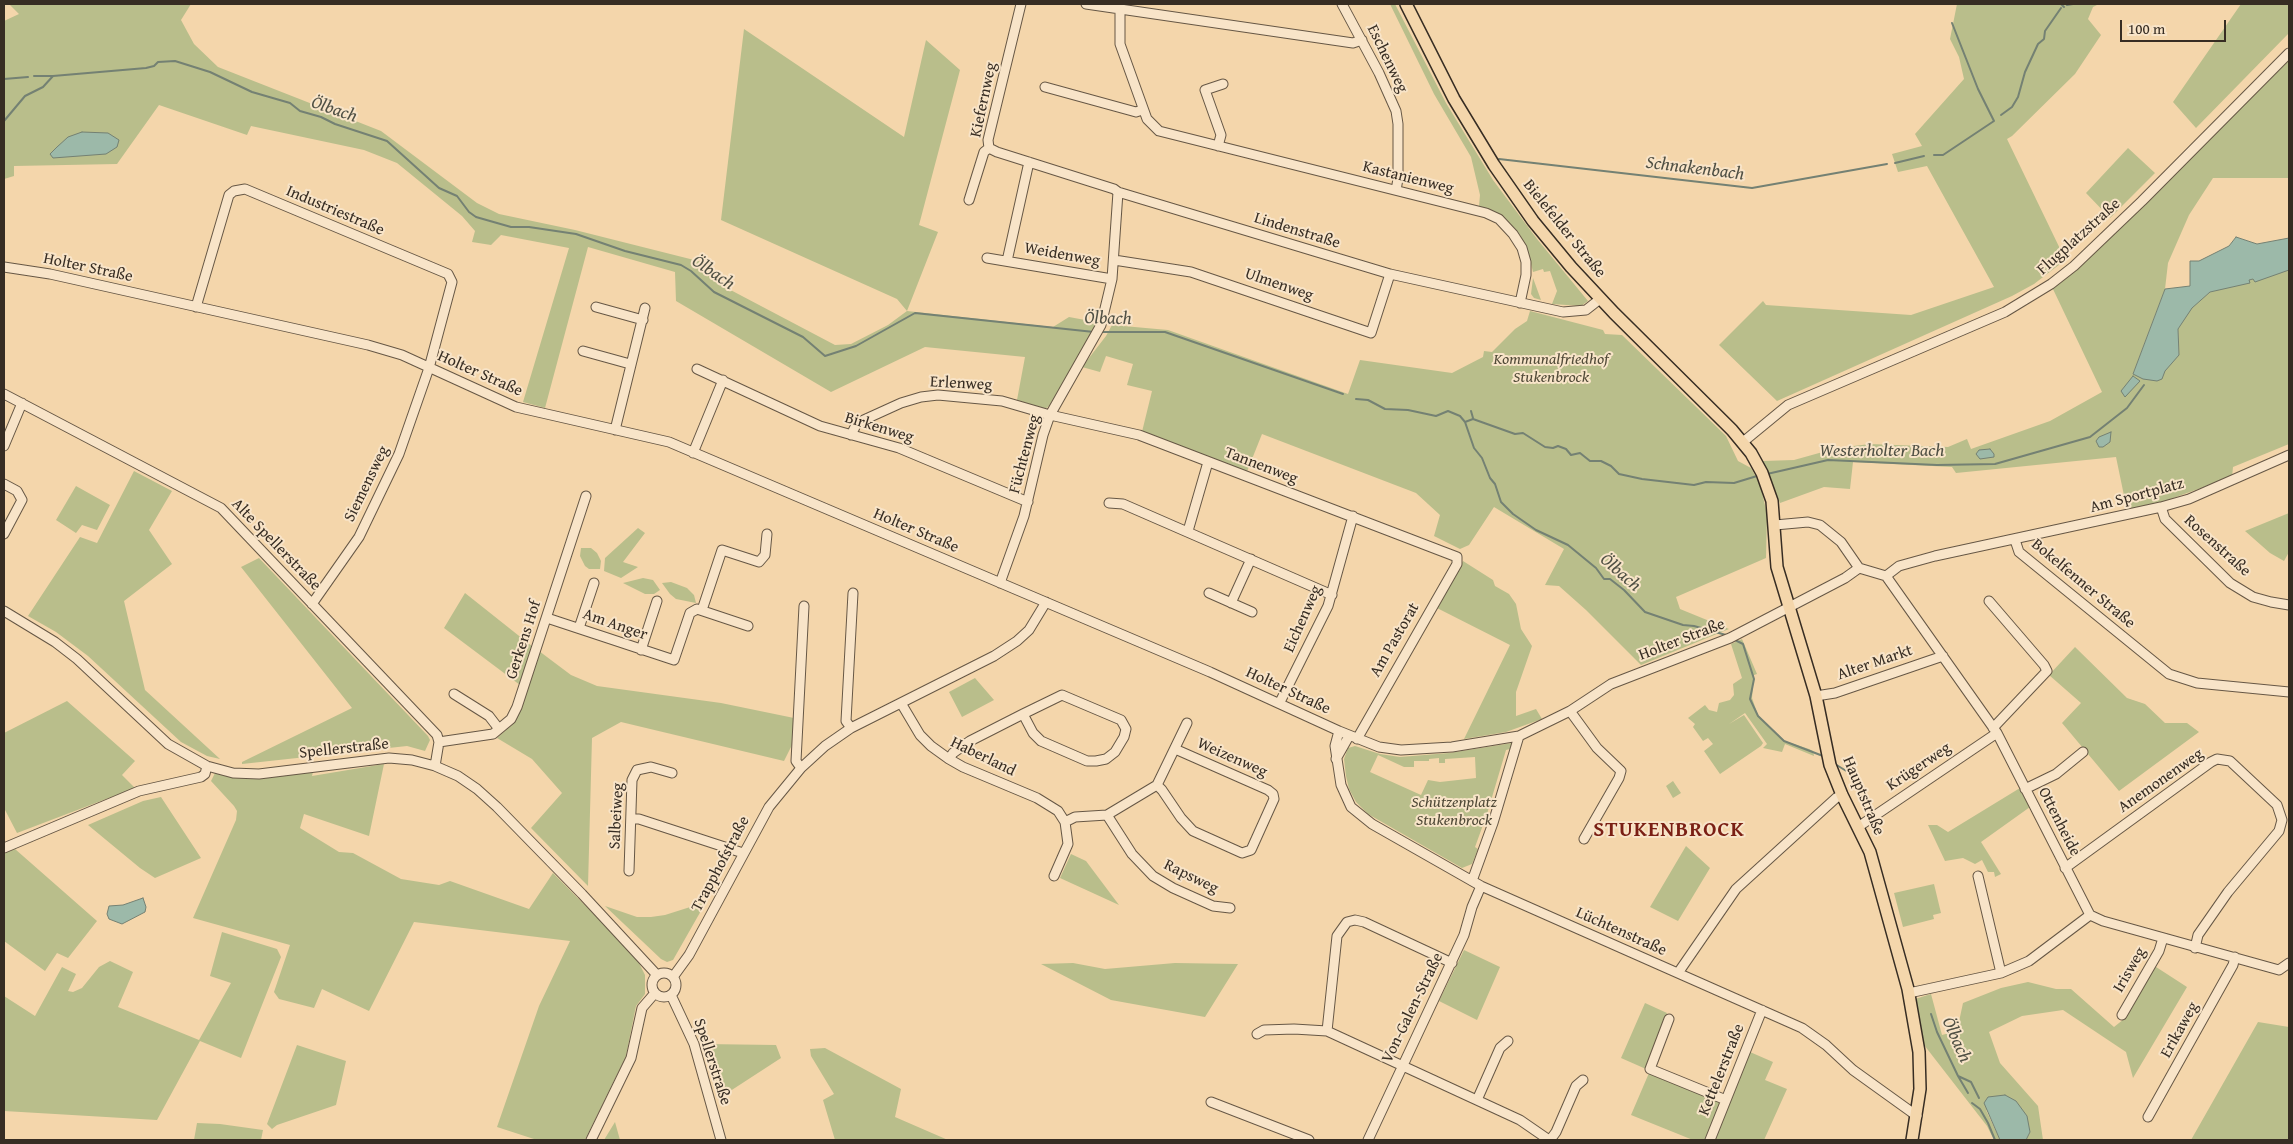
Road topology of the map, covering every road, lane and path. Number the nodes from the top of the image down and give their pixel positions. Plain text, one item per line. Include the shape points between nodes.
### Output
1 (1021, 4) edge
2 (1086, 4) edge
3 (1342, 4) edge
4 (1406, 4) edge
5 (1120, 9) junction
6 (1362, 40) junction
7 (2289, 52) edge
8 (1222, 84) dead end
9 (1044, 87) dead end
10 (1142, 110) junction
11 (1218, 146) junction
12 (989, 148) junction
13 (1029, 162) junction
14 (1396, 190) junction
15 (1118, 192) junction
16 (969, 200) dead end
17 (986, 258) dead end
18 (1114, 260) junction
19 (1007, 261) junction
20 (4, 267) edge
21 (1390, 274) junction
22 (1112, 279) junction
23 (1600, 299) junction
24 (1520, 303) junction
25 (596, 306) dead end
26 (196, 307) junction
27 (646, 308) dead end
28 (643, 320) junction
29 (583, 351) dead end
30 (630, 364) junction
31 (428, 368) junction
32 (698, 369) dead end
33 (723, 380) junction
34 (4, 394) edge
35 (22, 403) junction
36 (1050, 415) junction
37 (615, 430) junction
38 (850, 435) junction
39 (1743, 442) junction
40 (4, 446) edge
41 (693, 453) junction
42 (2289, 455) edge
43 (1208, 462) junction
44 (4, 484) edge
45 (586, 496) dead end
46 (1028, 502) junction
47 (1110, 503) dead end
48 (2161, 508) junction
49 (1353, 516) junction
50 (1775, 525) junction
51 (1188, 531) junction
52 (4, 534) edge
53 (767, 534) dead end
54 (2015, 540) junction
55 (1457, 557) joint
56 (1251, 559) junction
57 (1859, 568) junction
58 (1886, 576) junction
59 (594, 583) dead end
60 (1000, 583) junction
61 (853, 593) dead end
62 (1209, 593) dead end
63 (1332, 595) junction
64 (657, 601) dead end
65 (1989, 601) dead end
66 (1046, 602) junction
67 (1231, 603) junction
68 (312, 604) junction
69 (2289, 605) edge
70 (804, 606) dead end
71 (1788, 606) junction
72 (702, 610) junction
73 (4, 611) edge
74 (1252, 612) dead end
75 (547, 618) junction
76 (748, 626) dead end
77 (579, 628) junction
78 (641, 650) junction
79 (1943, 656) junction
80 (2289, 692) edge
81 (454, 694) dead end
82 (1816, 696) junction
83 (1280, 702) junction
84 (901, 703) junction
85 (1570, 711) junction
86 (1023, 714) junction
87 (1187, 723) dead end
88 (852, 728) junction
89 (499, 729) junction
90 (1339, 731) junction
91 (1995, 731) junction
92 (1519, 736) junction
93 (1353, 737) junction
94 (439, 742) junction
95 (1175, 749) junction
96 (2083, 752) dead end
97 (949, 759) junction
98 (1336, 760) junction
99 (208, 766) junction
100 (435, 766) junction
101 (800, 768) junction
102 (672, 773) dead end
103 (1157, 785) junction
104 (2025, 789) junction
105 (1842, 795) junction
106 (1107, 815) junction
107 (631, 819) junction
108 (1066, 822) junction
109 (1858, 827) junction
110 (1584, 838) dead end
111 (4, 848) edge
112 (743, 853) junction
113 (2065, 868) junction
114 (629, 871) dead end
115 (1054, 876) dead end
116 (1978, 876) dead end
117 (1472, 881) junction
118 (1481, 886) junction
119 (1230, 908) dead end
120 (2090, 915) junction
121 (2162, 938) junction
122 (2194, 948) junction
123 (2235, 957) junction
124 (1452, 962) junction
125 (2288, 968) edge
126 (1678, 973) junction
127 (2001, 973) junction
128 (657, 975) junction
129 (673, 977) junction
130 (654, 993) junction
131 (1909, 993) junction
132 (671, 995) junction
133 (1762, 1010) junction
134 (2122, 1015) dead end
135 (1669, 1019) dead end
136 (1327, 1031) junction
137 (1257, 1034) dead end
138 (1508, 1041) dead end
139 (1402, 1066) junction
140 (1582, 1080) dead end
141 (1477, 1100) junction
142 (1726, 1100) junction
143 (1211, 1102) dead end
144 (1917, 1116) junction
145 (2148, 1118) dead end
146 (591, 1140) edge
147 (721, 1140) edge
148 (1309, 1140) edge
149 (1368, 1140) edge
150 (1550, 1140) edge
151 (1710, 1140) edge
152 (1912, 1140) edge

1 - 12 street, Kiefernweg via 988,140
2 - 5 street
3 - 6 street, Eschenweg
4 - 23 main road, Bielefelder Straße via 1454,99 1494,166 1533,221
5 - 6 street via 1353,43
5 - 10 street, Kastanienweg via 1120,44
6 - 14 street, Eschenweg via 1396,111
7 - 39 street, Flugplatzstraße via 2128,214 2051,284 2005,312 1788,405
8 - 11 street via 1205,90 1221,135
9 - 10 street via 1136,112
10 - 11 street, Kastanienweg via 1152,126 1160,131
11 - 14 street, Kastanienweg
12 - 13 street, Lindenstraße
12 - 16 street, Kiefernweg via 984,152
13 - 15 street, Lindenstraße
13 - 19 street, Weidenweg
14 - 24 street, Kastanienweg via 1499,219 1517,241 1526,262
15 - 18 street, Füchtenweg
15 - 21 street, Lindenstraße
17 - 19 street, Weidenweg
18 - 21 street, Ulmenweg via 1191,272 1371,333
18 - 22 street, Füchtenweg
19 - 22 street, Weidenweg
20 - 26 street, Holter Straße via 50,274
21 - 24 street, Lindenstraße
22 - 36 street, Füchtenweg via 1095,339
23 - 24 street, Lindenstraße via 1586,310 1574,312
23 - 39 main road, Bielefelder Straße
25 - 28 street
26 - 31 street, Holter Straße via 368,345 402,355
26 - 31 street, Industriestraße via 228,195 234,190 245,190 448,274 452,282
27 - 28 street
28 - 30 street
29 - 30 street
30 - 37 street
31 - 37 street, Holter Straße via 509,405
31 - 68 street, Siemensweg via 399,454 358,537
32 - 33 street, Birkenweg
33 - 38 street, Birkenweg via 820,426
33 - 41 street
34 - 35 street, Alte Spellerstraße
35 - 40 street
35 - 68 street, Alte Spellerstraße via 221,508
36 - 38 street, Erlenweg via 1002,402 938,395 901,403 857,423
36 - 43 street, Tannenweg via 1139,435
36 - 46 street, Füchtenweg
37 - 41 street, Holter Straße via 669,442
38 - 46 street, Birkenweg via 899,448
39 - 50 main road, Hauptstraße via 1766,483
41 - 60 street, Holter Straße
42 - 48 street, Am Sportplatz
43 - 49 street, Tannenweg
43 - 51 street
44 - 52 street via 20,494 22,500
45 - 75 street, Gerkens Hof
46 - 60 street, Füchtenweg
47 - 51 street via 1123,504
48 - 54 street, Am Sportplatz
48 - 69 street, Rosenstraße via 2165,519 2230,583 2253,597
49 - 55 street, Tannenweg
49 - 63 street, Eichenweg
50 - 57 street via 1808,522 1820,525 1841,542
50 - 71 main road, Hauptstraße via 1777,567
51 - 56 street
53 - 72 street via 765,555 759,562 722,550
54 - 58 street, Bokelfenner Straße via 1899,566
54 - 80 street, Bokelfenner Straße via 2019,552 2169,674 2197,683
55 - 93 street, Am Pastorat via 1457,564
56 - 63 street
56 - 67 street
57 - 58 street
57 - 71 street
58 - 79 street, Ottenheide
59 - 77 street
60 - 66 street, Holter Straße
61 - 88 street via 846,721
62 - 67 street
63 - 83 street, Eichenweg
64 - 78 street
65 - 91 street, Krügerweg via 2046,671
66 - 83 street, Holter Straße
66 - 84 street, Trapphofstraße via 1029,630 1017,641
67 - 74 street
68 - 94 street, Alte Spellerstraße via 429,726
70 - 101 street via 796,761
71 - 82 main road, Hauptstraße
71 - 85 street, Holter Straße via 1733,637 1611,684
72 - 76 street
72 - 78 street, Am Anger via 690,613 674,660
73 - 99 street, Spellerstraße via 55,642 168,744
75 - 77 street, Am Anger
75 - 89 street, Gerkens Hof via 517,707 511,719
77 - 78 street, Am Anger
79 - 82 street, Alter Markt
79 - 91 street, Ottenheide
81 - 89 street via 489,716
82 - 105 main road, Hauptstraße via 1829,760
83 - 90 street, Holter Straße
84 - 88 street, Trapphofstraße
84 - 97 street, Haberland via 920,735
85 - 92 street, Holter Straße
85 - 110 street via 1597,748 1621,771
86 - 86 street via 1062,695 1121,720 1126,729 1115,752 1106,759 1087,760 1041,741
86 - 97 street via 970,741
87 - 95 street
88 - 101 street, Trapphofstraße
89 - 94 street via 493,734
90 - 93 street, Holter Straße
90 - 98 street, Lüchtenstraße
91 - 104 street, Ottenheide
91 - 109 street, Krügerweg
92 - 93 street, Holter Straße via 1452,747 1402,750
92 - 117 street
93 - 98 street
94 - 100 street
95 - 103 street
95 - 103 street, Weizenweg via 1273,794 1274,799 1251,850 1242,853 1193,831
96 - 104 street via 2056,774
97 - 108 street, Haberland via 1050,804
98 - 117 street, Lüchtenstraße via 1344,793 1359,815
99 - 100 street, Spellerstraße via 233,773 259,774 389,758
99 - 111 street via 201,777 139,792
100 - 128 street, Spellerstraße via 464,780 497,807
101 - 112 street, Trapphofstraße via 769,807
102 - 107 street, Salbeiweg via 651,766 636,770 632,780
103 - 106 street
104 - 113 street, Ottenheide
105 - 109 main road, Hauptstraße
105 - 126 street via 1736,889
106 - 108 street via 1076,817
106 - 119 street, Rapsweg via 1132,854 1153,876 1213,906
107 - 112 street
107 - 114 street, Salbeiweg
108 - 115 street via 1068,844
109 - 131 main road, Hauptstraße via 1870,852
112 - 129 street, Trapphofstraße via 689,955
113 - 120 street, Ottenheide
113 - 122 street, Anemonenweg via 2211,762 2217,759 2230,761 2277,805 2282,820 2279,831 2228,892 2198,935
116 - 127 street
117 - 118 street, Lüchtenstraße
118 - 124 street, Von-Galen-Straße
118 - 126 street, Lüchtenstraße
120 - 121 street
120 - 127 street via 2029,962
121 - 122 street
121 - 134 street, Irisweg via 2159,951
122 - 123 street
123 - 125 street via 2279,970
123 - 145 street, Erikaweg
124 - 136 street via 1364,922 1347,922 1337,936
124 - 139 street, Von-Galen-Straße
126 - 133 street, Lüchtenstraße
127 - 131 street
128 - 129 street
128 - 130 street via 653,981
129 - 132 street via 676,984
130 - 132 street via 660,997
130 - 146 street via 642,1008 631,1058
131 - 144 main road, Hauptstraße via 1919,1052
132 - 147 street, Spellerstraße via 694,1044
133 - 142 street, Kettelerstraße
133 - 144 street, Lüchtenstraße via 1802,1028
135 - 142 street via 1650,1069
136 - 137 street via 1294,1028 1264,1030
136 - 139 street
138 - 141 street via 1500,1048
139 - 141 street
139 - 149 street, Von-Galen-Straße
140 - 150 street
141 - 150 street via 1520,1120
142 - 151 street, Kettelerstraße
143 - 148 street
144 - 152 main road, Hauptstraße

